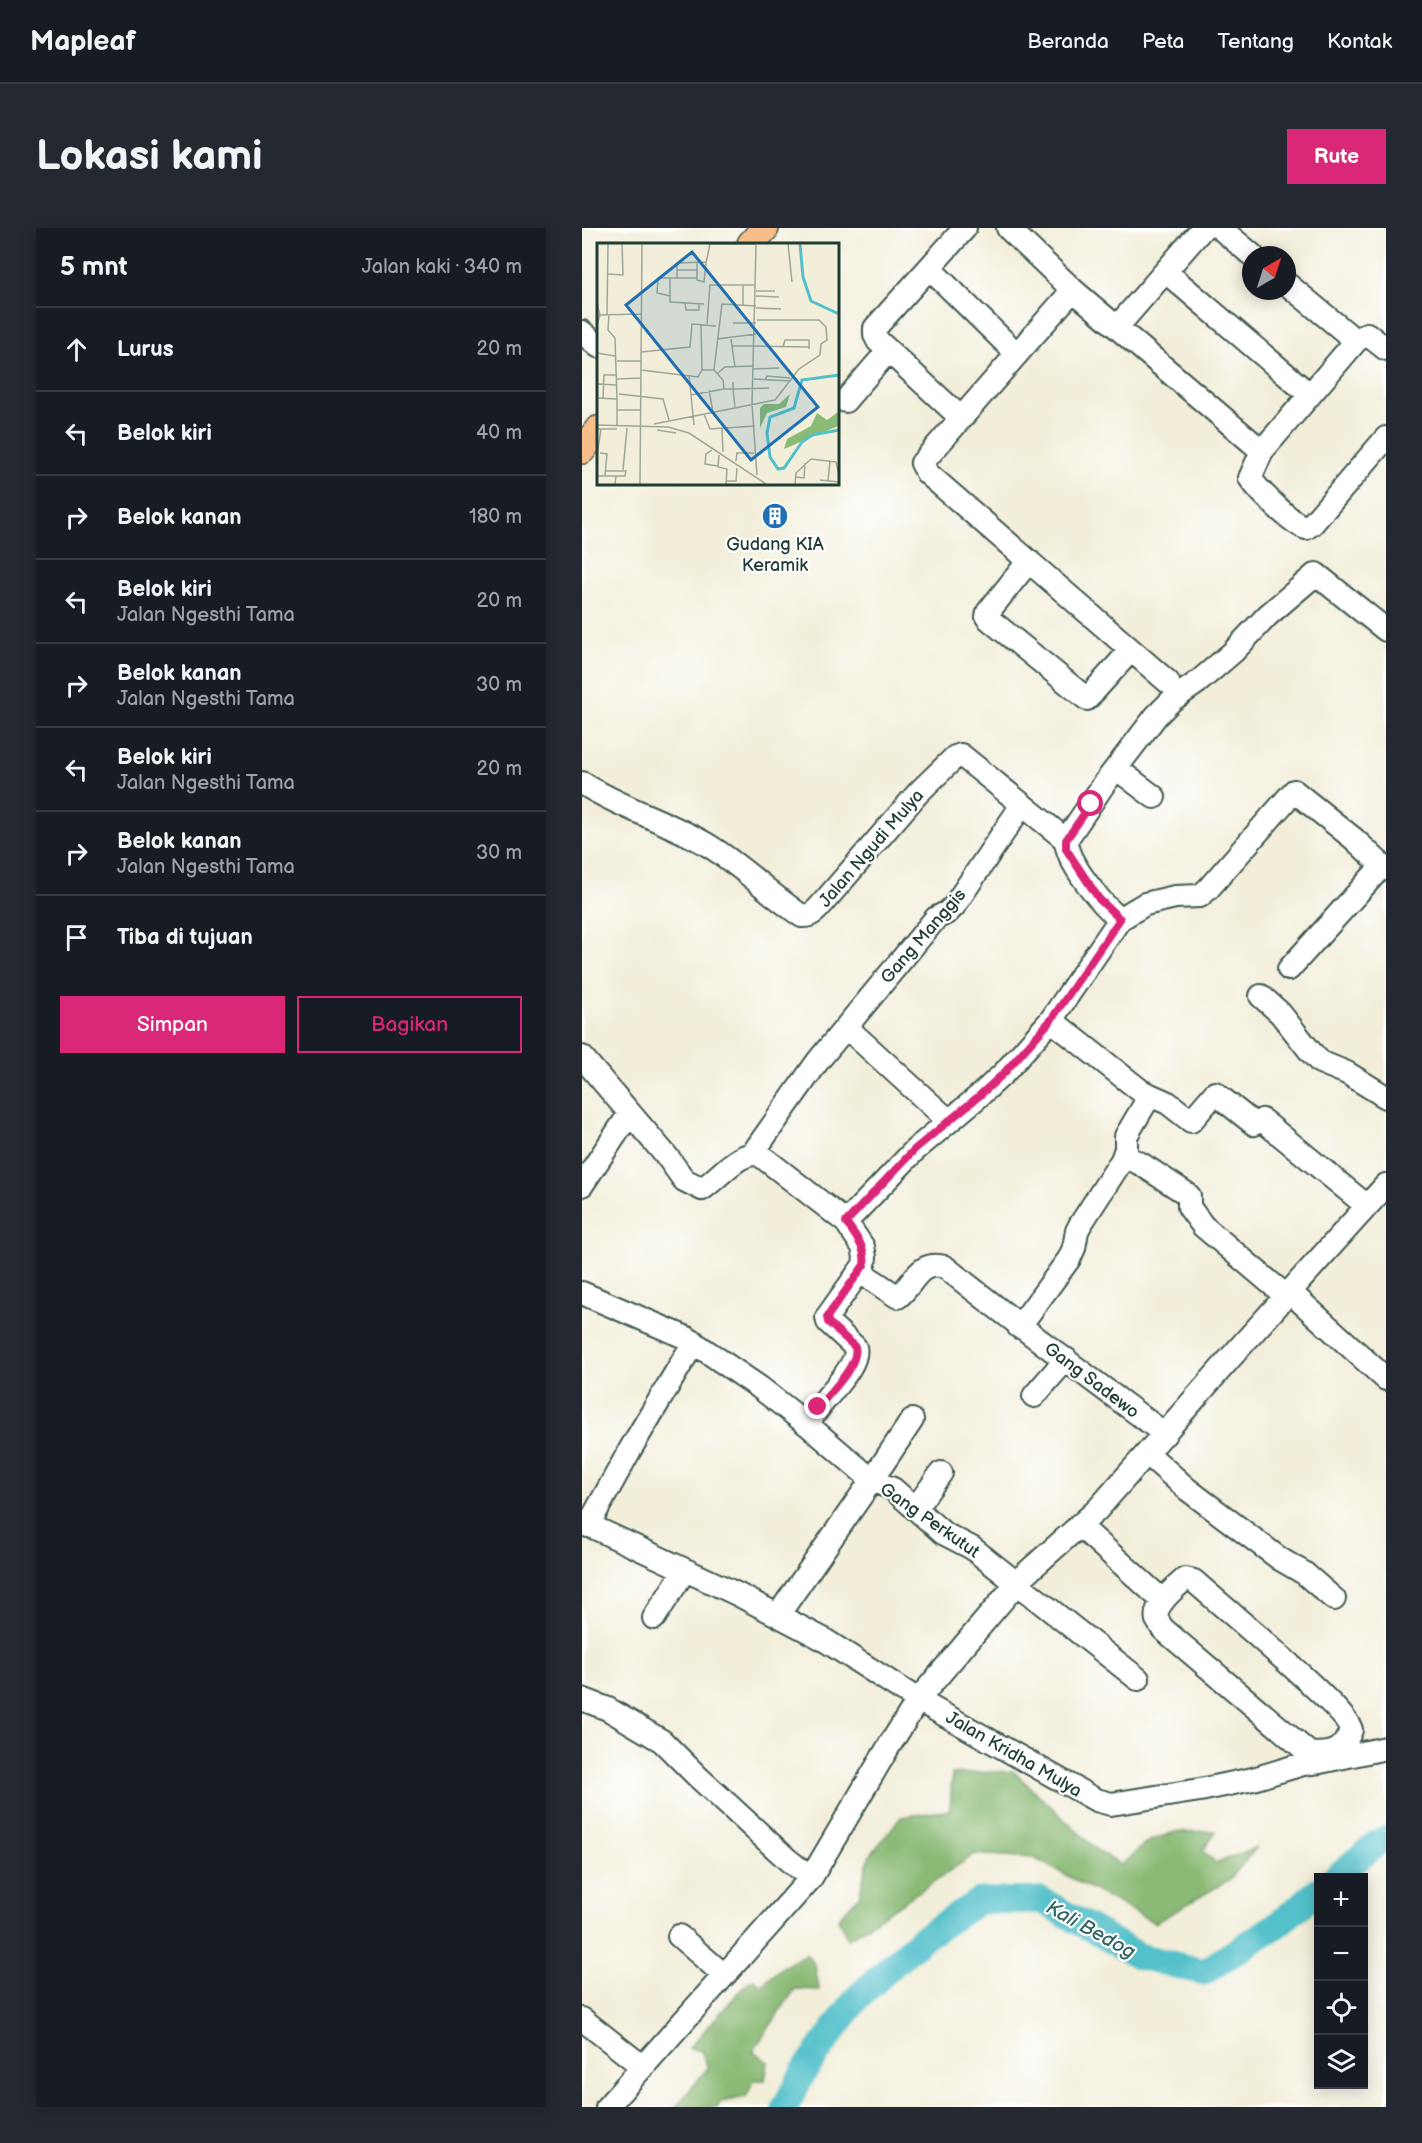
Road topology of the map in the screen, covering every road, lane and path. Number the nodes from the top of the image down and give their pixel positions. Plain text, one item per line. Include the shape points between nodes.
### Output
1 (765, 228) edge
2 (965, 228) edge
3 (1008, 228) edge
4 (1203, 228) edge
5 (1220, 228) edge
6 (752, 243) edge
7 (1242, 247) edge
8 (929, 268) junction
9 (1166, 272) junction
10 (1073, 290) junction
11 (1296, 291) edge
12 (1117, 327) junction
13 (582, 332) edge
14 (1356, 341) junction
15 (597, 345) edge
16 (1386, 349) edge
17 (888, 351) junction
18 (1017, 354) junction
19 (1310, 395) junction
20 (845, 401) dead end
21 (961, 418) junction
22 (597, 431) edge
23 (1386, 438) edge
24 (582, 450) edge
25 (1262, 452) junction
26 (1029, 561) junction
27 (1386, 630) edge
28 (1131, 650) junction
29 (1168, 682) dead end
30 (1117, 769) junction
31 (582, 783) edge
32 (1154, 797) dead end
33 (1022, 805) junction
34 (1066, 840) junction
35 (1384, 867) edge
36 (1120, 919) junction
37 (1289, 969) dead end
38 (1261, 996) dead end
39 (1051, 1020) junction
40 (846, 1027) junction
41 (582, 1057) edge
42 (1149, 1096) junction
43 (1386, 1097) edge
44 (630, 1113) junction
45 (949, 1121) junction
46 (753, 1153) junction
47 (1124, 1156) junction
48 (582, 1185) edge
49 (1386, 1185) edge
50 (1367, 1206) junction
51 (846, 1222) junction
52 (860, 1272) junction
53 (582, 1293) edge
54 (1288, 1294) junction
55 (1019, 1327) junction
56 (694, 1342) junction
57 (1066, 1359) junction
58 (1386, 1379) edge
59 (1034, 1396) dead end
60 (912, 1420) dead end
61 (808, 1425) junction
62 (1165, 1434) junction
63 (1148, 1454) junction
64 (941, 1473) dead end
65 (872, 1480) junction
66 (915, 1509) junction
67 (585, 1524) edge
68 (1079, 1525) junction
69 (685, 1570) junction
70 (1017, 1583) junction
71 (1334, 1599) dead end
72 (1163, 1600) junction
73 (778, 1615) junction
74 (654, 1618) dead end
75 (1138, 1679) dead end
76 (582, 1699) edge
77 (918, 1700) junction
78 (1386, 1748) edge
79 (812, 1878) junction
80 (679, 1936) dead end
81 (724, 1975) junction
82 (582, 2019) edge
83 (643, 2067) junction
84 (607, 2107) edge

1 - 6 main road
2 - 8 street
3 - 10 street
4 - 9 street
5 - 7 street
8 - 17 street via 875,328 878,341
8 - 18 street
9 - 12 street
9 - 19 street
10 - 12 street
10 - 18 street
11 - 14 street
12 - 25 street
13 - 15 street
14 - 16 street via 1367,334
14 - 19 street
17 - 20 street
17 - 21 street
18 - 21 street
19 - 25 street
21 - 26 street via 924,459 924,470
22 - 24 main road
23 - 25 street via 1306,528 1256,488 1250,478
26 - 28 street
26 - 28 street via 988,612 990,620 1087,699
27 - 30 street via 1316,574 1268,615 1225,660 1172,700
28 - 29 street
30 - 32 street
30 - 34 street
31 - 33 street, Jalan Ngudi Mulya via 710,846 806,916 822,904 955,757 961,755 971,762
33 - 34 street
33 - 40 street, Gang Manggis via 954,906 936,918
34 - 36 street via 1070,857 1099,899
35 - 36 street via 1294,791 1200,896 1156,900
35 - 37 street
36 - 39 street
38 - 43 street via 1281,1013 1320,1062
39 - 42 street
39 - 45 street via 1004,1073
40 - 45 street
40 - 46 street, Gang Manggis
41 - 44 street
42 - 47 street via 1126,1136
42 - 50 street via 1168,1103 1191,1121 1215,1094 1254,1124 1262,1120
44 - 46 street via 684,1180 697,1188 702,1189 741,1157
44 - 48 street
45 - 51 street via 915,1149
46 - 51 street via 767,1159
47 - 54 street via 1187,1194 1189,1207 1203,1226
47 - 55 street via 1080,1226 1069,1259
49 - 50 street
50 - 54 street
51 - 52 street via 866,1257
52 - 55 street, Gang Sadewo via 898,1297 927,1267 945,1267
52 - 61 street via 827,1317 855,1347 854,1363
53 - 56 street, Gang Perkutut
54 - 58 street
54 - 62 street
55 - 57 street, Gang Sadewo
56 - 61 street, Gang Perkutut
56 - 67 street
57 - 59 street
57 - 62 street, Gang Sadewo
60 - 65 street
61 - 65 street, Gang Perkutut
62 - 63 street
63 - 68 street
63 - 71 street via 1187,1489
64 - 66 street
65 - 66 street, Gang Perkutut via 893,1489
65 - 73 street
66 - 70 street, Gang Perkutut
67 - 69 street, Jalan Kridha Mulya
68 - 70 street
68 - 72 street
69 - 73 street, Jalan Kridha Mulya
69 - 74 street
70 - 75 street, Gang Perkutut
70 - 77 street
72 - 72 street via 1185,1579 1194,1581 1347,1719 1351,1730 1346,1743 1338,1752 1310,1754 1163,1629 1157,1620
73 - 77 street, Jalan Kridha Mulya
76 - 79 street via 608,1708 662,1741
77 - 78 street, Jalan Kridha Mulya via 1096,1800 1111,1804 1200,1790
77 - 79 street
79 - 81 street
80 - 81 street
81 - 83 street
82 - 83 street
83 - 84 street

